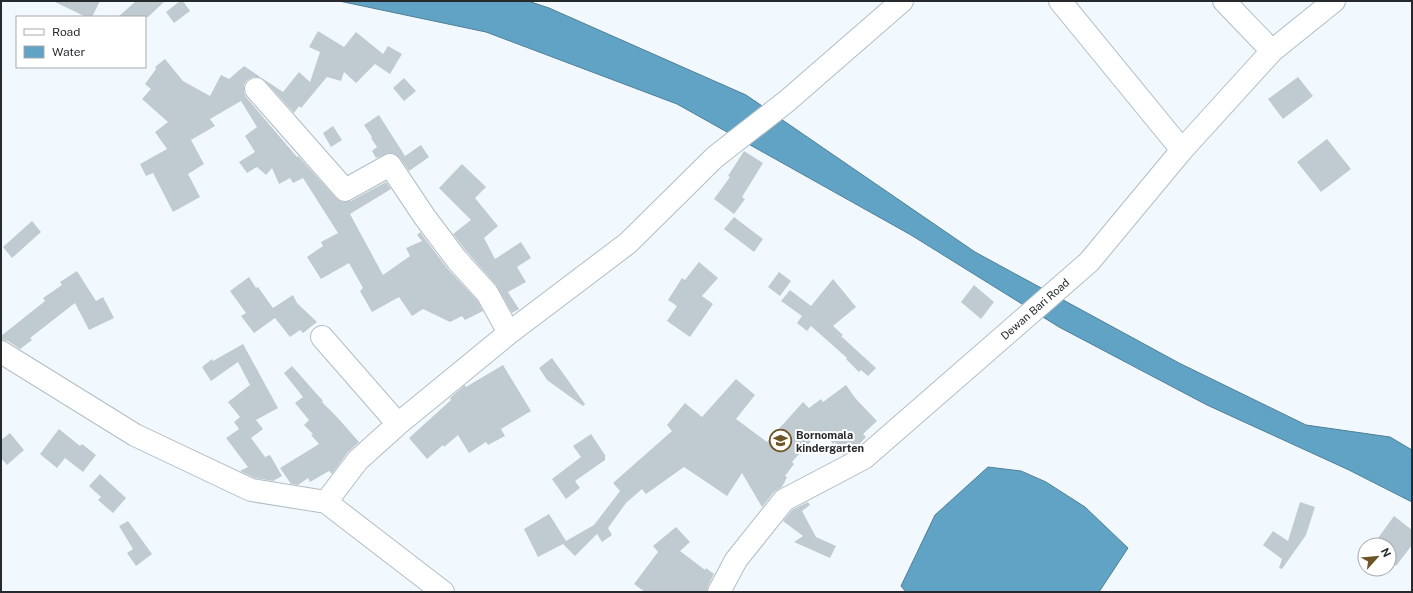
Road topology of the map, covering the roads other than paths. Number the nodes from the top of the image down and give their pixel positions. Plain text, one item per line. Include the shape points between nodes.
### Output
1 (902, 1) edge
2 (1060, 1) edge
3 (1224, 1) edge
4 (1334, 1) edge
5 (1272, 51) junction
6 (256, 89) dead end
7 (1182, 150) junction
8 (509, 333) junction
9 (322, 337) dead end
10 (1, 352) edge
11 (398, 424) junction
12 (326, 502) junction
13 (443, 592) edge
14 (719, 592) edge

1 - 8 street via 787,100 714,157 628,243
2 - 7 street
3 - 5 street
4 - 5 street, Dewan Bari Road
5 - 7 street, Dewan Bari Road
6 - 8 street via 344,190 390,165 424,216 487,293
7 - 14 street, Dewan Bari Road via 1089,262 864,458 784,500 736,560
8 - 11 street
9 - 11 street
10 - 12 street via 135,435 250,490
11 - 12 street via 358,460
12 - 13 street

